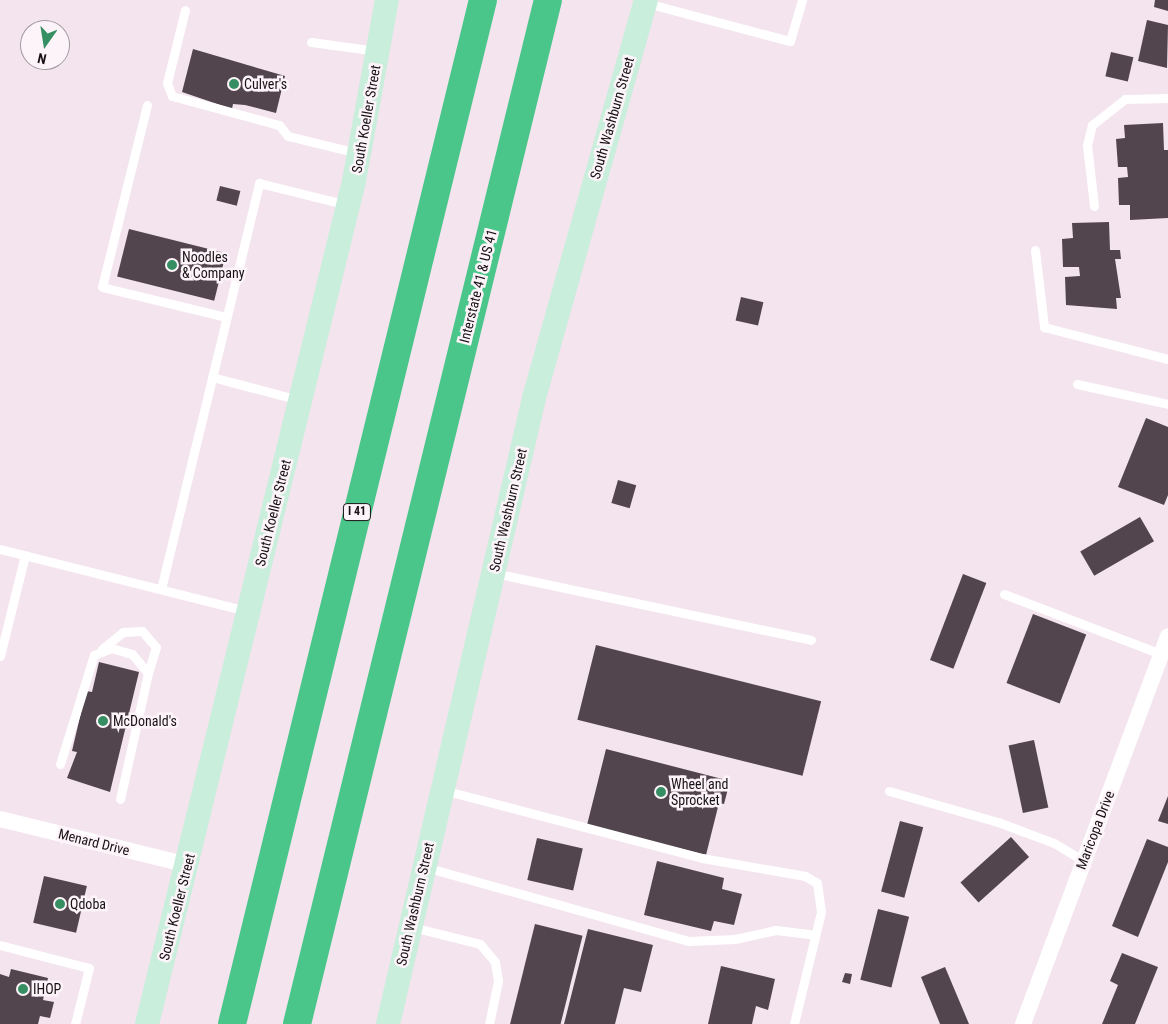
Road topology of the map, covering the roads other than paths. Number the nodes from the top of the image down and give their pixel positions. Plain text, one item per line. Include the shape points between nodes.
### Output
1 (387, 0) edge
2 (483, 0) edge
3 (548, 0) edge
4 (802, 0) edge
5 (646, 2) edge
6 (185, 10) dead end
7 (311, 42) dead end
8 (378, 51) junction
9 (1168, 98) edge
10 (147, 105) dead end
11 (360, 153) junction
12 (348, 205) junction
13 (1094, 206) dead end
14 (1035, 250) dead end
15 (226, 317) junction
16 (1168, 359) edge
17 (212, 377) junction
18 (1078, 384) dead end
19 (300, 400) junction
20 (1168, 404) edge
21 (0, 549) edge
22 (25, 555) junction
23 (493, 573) junction
24 (161, 589) junction
25 (1004, 594) dead end
26 (249, 612) junction
27 (1168, 636) edge
28 (812, 640) dead end
29 (102, 649) junction
30 (1161, 654) junction
31 (0, 656) edge
32 (148, 674) junction
33 (60, 764) dead end
34 (442, 790) junction
35 (889, 790) dead end
36 (120, 799) dead end
37 (0, 819) edge
38 (1084, 861) junction
39 (188, 865) junction
40 (424, 867) junction
41 (410, 927) junction
42 (815, 935) junction
43 (0, 945) edge
44 (75, 1024) edge
45 (147, 1024) edge
46 (232, 1024) edge
47 (297, 1024) edge
48 (388, 1024) edge
49 (489, 1024) edge
50 (794, 1024) edge
51 (1023, 1024) edge

1 - 8 street, South Koeller Street
2 - 46 highway, I 41
3 - 47 highway, Interstate 41 & US 41
4 - 5 lane via 790,41
5 - 23 street, South Washburn Street via 534,398
6 - 11 lane via 167,83 172,96 279,125 288,136
7 - 8 lane
8 - 11 street, South Koeller Street
9 - 13 lane via 1125,100 1092,125 1087,145
10 - 15 lane via 102,287
11 - 12 street, South Koeller Street
12 - 15 lane via 259,183
12 - 19 street, South Koeller Street
14 - 16 lane via 1044,327
15 - 17 lane
17 - 19 lane
17 - 24 lane
18 - 20 lane
19 - 26 street, South Koeller Street
21 - 22 lane
22 - 24 lane
22 - 31 lane
23 - 28 lane
23 - 34 street, South Washburn Street
24 - 26 lane
25 - 30 lane
26 - 39 street, South Koeller Street
27 - 30 street, Maricopa Drive
29 - 32 lane via 132,654
29 - 32 lane via 123,632 142,631 156,647
29 - 33 lane via 90,665
30 - 38 street, Maricopa Drive
32 - 36 lane
34 - 40 street, South Washburn Street
34 - 42 lane via 693,855 805,876 818,883 822,896
35 - 38 lane via 998,822 1054,843
37 - 39 street, Menard Drive
38 - 51 street, Maricopa Drive
39 - 45 street, South Koeller Street
40 - 41 street, South Washburn Street
40 - 42 lane via 689,941 735,940 776,930
41 - 48 street, South Washburn Street
41 - 49 lane via 480,944 495,962 498,981
42 - 50 lane
43 - 44 lane via 89,968

